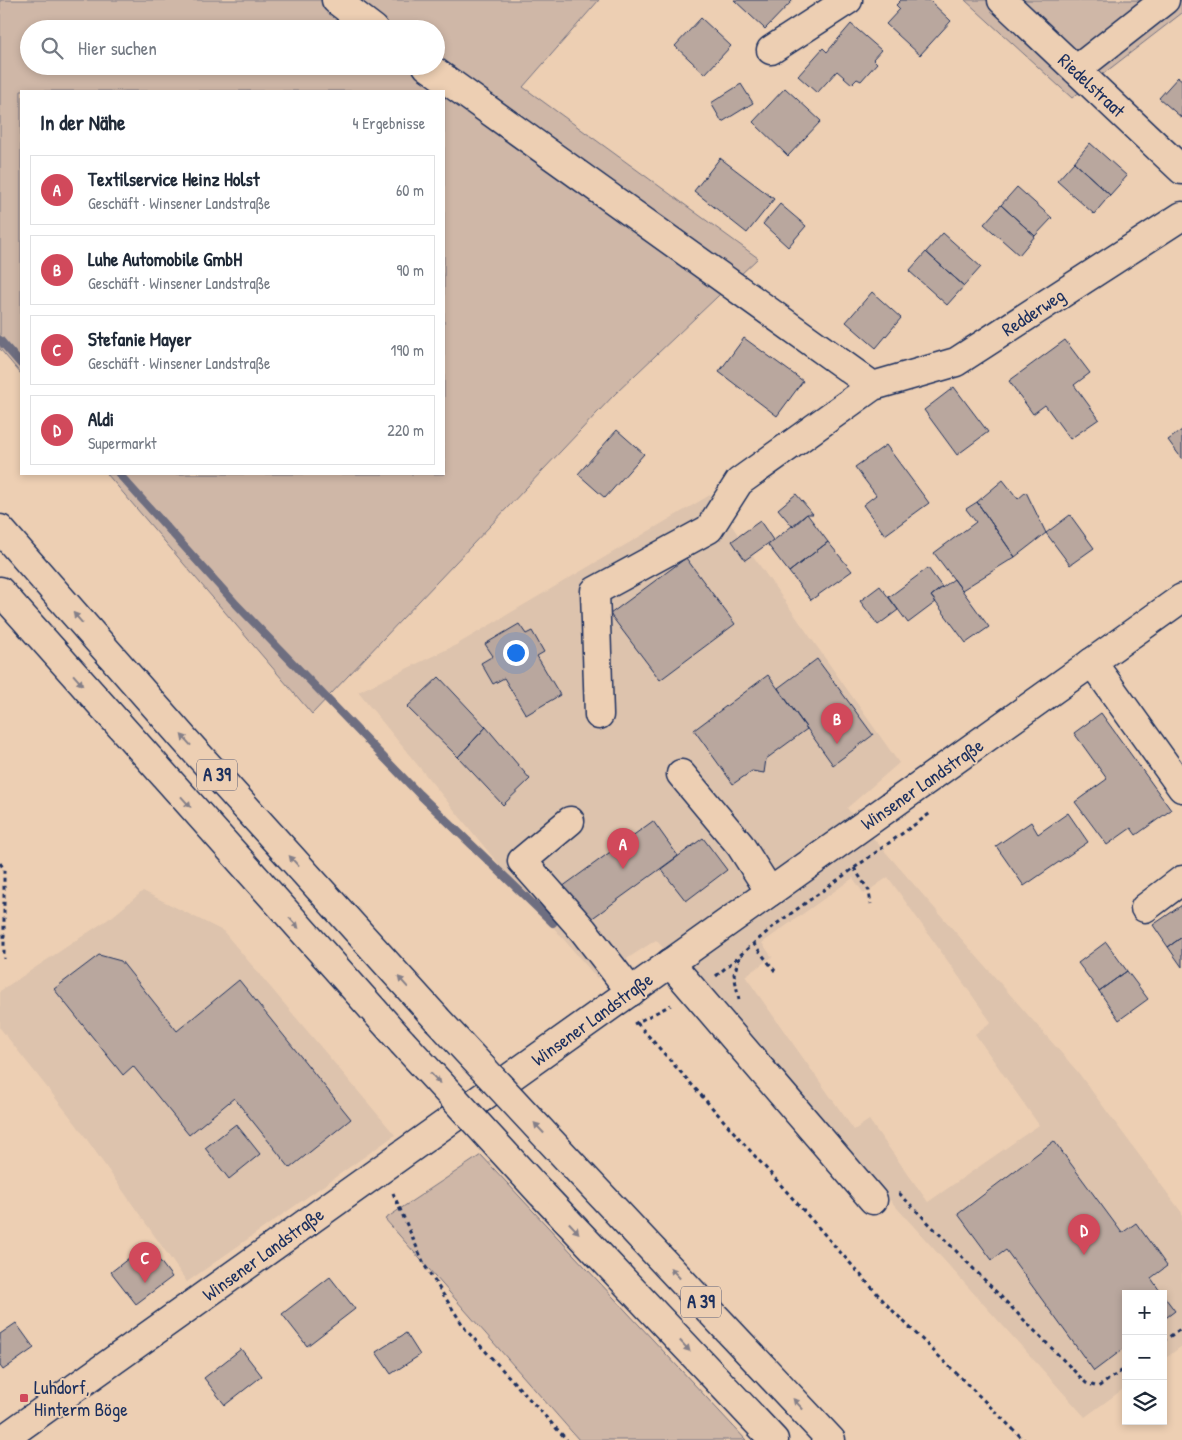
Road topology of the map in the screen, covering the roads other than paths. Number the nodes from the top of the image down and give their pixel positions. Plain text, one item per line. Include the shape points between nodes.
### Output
1 (336, 0) edge
2 (848, 0) edge
3 (1002, 0) edge
4 (1165, 0) edge
5 (362, 20) edge
6 (771, 50) dead end
7 (1076, 70) junction
8 (440, 75) edge
9 (1182, 170) edge
10 (1182, 216) edge
11 (873, 386) junction
12 (0, 529) edge
13 (0, 591) edge
14 (1182, 598) edge
15 (1092, 662) junction
16 (600, 715) dead end
17 (682, 774) dead end
18 (1182, 788) edge
19 (570, 821) dead end
20 (1182, 880) edge
21 (770, 892) junction
22 (1145, 908) dead end
23 (670, 963) junction
24 (624, 997) junction
25 (882, 1193) road end
26 (2, 1440) edge
27 (774, 1440) edge
28 (831, 1440) edge

1 - 5 main road
2 - 6 main road
3 - 7 main road, Riedelstraat
4 - 7 main road
7 - 9 main road, Riedelstraat
8 - 11 main road
10 - 11 main road, Redderweg via 956,362
11 - 16 main road, Redderweg via 739,482 709,529 595,591
28 -> 12 main road, A 39, bridge via 436,1018
13 -> 27 main road, A 39, bridge via 402,1042
14 - 15 main road, Winsener Landstraße
15 - 18 main road
15 - 21 main road, Winsener Landstraße
17 - 21 main road via 740,846
19 - 24 main road via 522,861 583,930
20 - 22 main road
21 - 23 main road, Winsener Landstraße
23 - 24 main road, Winsener Landstraße
23 - 25 main road
24 - 26 main road, Winsener Landstraße

